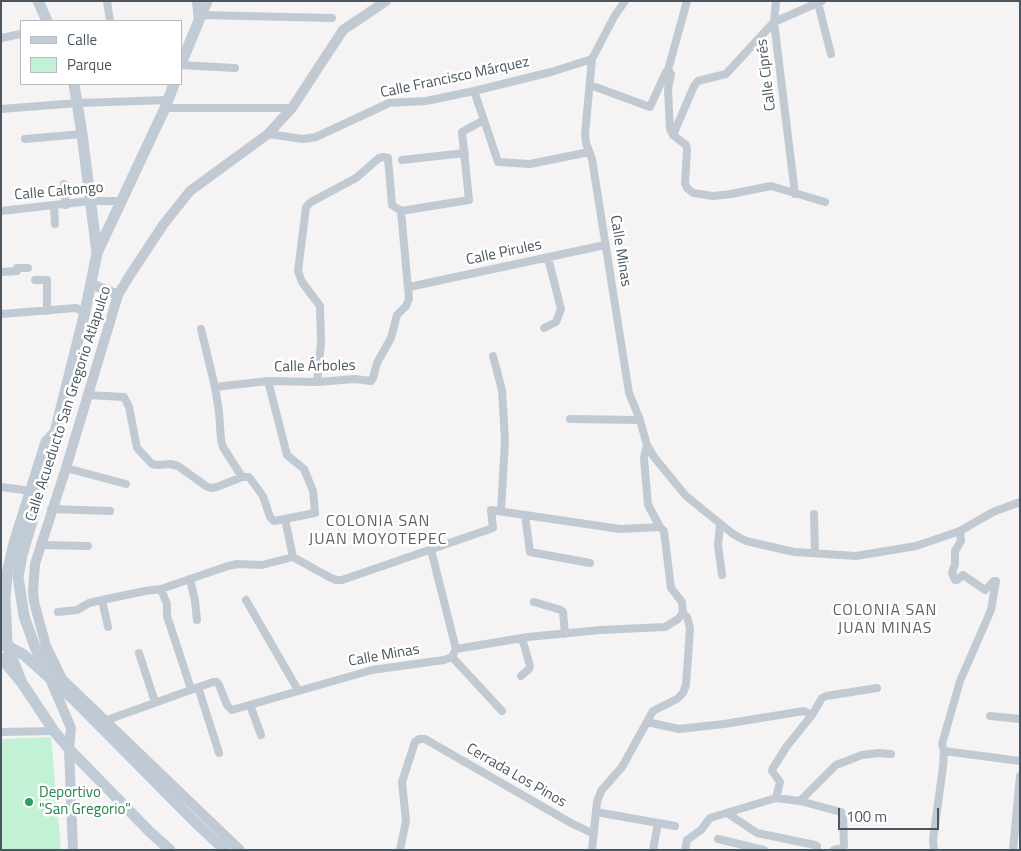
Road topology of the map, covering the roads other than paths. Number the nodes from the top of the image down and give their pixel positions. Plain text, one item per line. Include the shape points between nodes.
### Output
1 (38, 1) edge
2 (107, 1) edge
3 (196, 1) edge
4 (207, 1) edge
5 (386, 1) edge
6 (625, 1) edge
7 (687, 1) edge
8 (776, 1) edge
9 (820, 2) edge
10 (810, 4) edge
11 (199, 18) junction
12 (332, 18) dead end
13 (47, 20) edge
14 (110, 20) edge
15 (774, 22) junction
16 (20, 34) edge
17 (1, 38) edge
18 (831, 54) dead end
19 (592, 59) junction
20 (182, 61) edge
21 (182, 64) edge
22 (235, 68) dead end
23 (668, 70) junction
24 (74, 85) edge
25 (174, 85) edge
26 (590, 85) junction
27 (474, 91) junction
28 (78, 104) junction
29 (167, 104) junction
30 (292, 108) junction
31 (1, 109) edge
32 (484, 120) junction
33 (82, 134) junction
34 (268, 134) junction
35 (673, 135) junction
36 (25, 139) dead end
37 (589, 152) junction
38 (465, 153) junction
39 (402, 160) dead end
40 (64, 184) dead end
41 (795, 194) junction
42 (90, 201) junction
43 (120, 201) junction
44 (825, 202) dead end
45 (66, 205) junction
46 (54, 206) junction
47 (401, 210) junction
48 (1, 211) edge
49 (55, 224) dead end
50 (605, 245) junction
51 (97, 253) junction
52 (548, 258) junction
53 (28, 268) dead end
54 (1, 272) edge
55 (35, 280) dead end
56 (91, 284) junction
57 (408, 287) junction
58 (118, 295) junction
59 (47, 311) junction
60 (86, 312) junction
61 (1, 314) edge
62 (544, 328) dead end
63 (201, 329) dead end
64 (493, 356) dead end
65 (268, 381) junction
66 (317, 382) junction
67 (215, 387) junction
68 (88, 396) junction
69 (570, 420) dead end
70 (640, 420) junction
71 (55, 432) junction
72 (647, 445) junction
73 (66, 468) junction
74 (242, 476) junction
75 (126, 484) dead end
76 (1, 488) edge
77 (31, 490) junction
78 (1020, 502) edge
79 (51, 509) junction
80 (110, 511) dead end
81 (501, 511) junction
82 (814, 514) dead end
83 (526, 515) junction
84 (285, 520) junction
85 (720, 524) junction
86 (660, 527) junction
87 (960, 531) junction
88 (40, 545) junction
89 (88, 546) dead end
90 (431, 550) junction
91 (814, 552) junction
92 (293, 557) junction
93 (590, 563) dead end
94 (722, 575) dead end
95 (190, 579) junction
96 (161, 589) junction
97 (102, 600) junction
98 (246, 600) dead end
99 (534, 602) dead end
100 (58, 612) dead end
101 (682, 613) junction
102 (196, 620) dead end
103 (108, 627) dead end
104 (565, 634) junction
105 (522, 638) junction
106 (5, 646) edge
107 (456, 649) junction
108 (139, 653) dead end
109 (452, 657) junction
110 (1, 658) edge
111 (521, 676) dead end
112 (56, 680) junction
113 (22, 684) junction
114 (195, 688) junction
115 (878, 688) dead end
116 (298, 690) junction
117 (155, 702) junction
118 (250, 706) junction
119 (502, 711) dead end
120 (812, 715) junction
121 (990, 716) dead end
122 (1020, 719) edge
123 (107, 720) junction
124 (647, 722) junction
125 (54, 731) junction
126 (1, 732) edge
127 (261, 735) dead end
128 (70, 748) junction
129 (944, 751) junction
130 (219, 753) dead end
131 (891, 754) dead end
132 (1020, 761) edge
133 (1020, 776) edge
134 (776, 798) junction
135 (800, 801) junction
136 (596, 812) junction
137 (727, 813) junction
138 (658, 824) junction
139 (675, 826) dead end
140 (594, 834) junction
141 (718, 839) dead end
142 (73, 850) edge
143 (170, 850) edge
144 (226, 850) edge
145 (240, 850) edge
146 (400, 850) edge
147 (592, 850) edge
148 (653, 850) edge
149 (685, 850) edge
150 (764, 850) edge
151 (818, 850) edge
152 (834, 850) edge
153 (934, 850) edge
154 (1013, 850) edge

1 - 13 main road
2 - 14 street
3 - 11 street
4 - 11 main road
5 - 30 street, Calle Acueducto San Gregorio Atlapulco via 343,30
6 - 19 street
7 - 23 street
8 - 15 street
9 - 10 street
9 - 18 street
10 - 15 street
11 - 12 street
11 - 20 main road
15 - 35 street, Calle Ciprés via 726,74 694,86
15 - 41 street, Calle Ciprés
16 - 17 street
19 - 26 street, Calle Minas
19 - 27 street, Calle Francisco Márquez
21 - 22 street
23 - 26 street via 650,107
23 - 35 street via 671,74 668,89
24 - 28 main road
25 - 29 main road
26 - 37 street, Calle Minas via 585,134
27 - 32 street
27 - 34 street, Calle Francisco Márquez via 426,101 389,103 309,138
28 - 29 street
28 - 31 street
28 - 33 main road
29 - 30 street
29 - 43 main road
30 - 34 street, Calle Acueducto San Gregorio Atlapulco
32 - 37 street via 498,162 530,164
32 - 38 street via 462,132
33 - 36 street
33 - 42 main road
34 - 58 street, Calle Acueducto San Gregorio Atlapulco via 190,191 163,225
35 - 41 street via 688,150 685,184 693,193 713,196 771,186
37 - 50 street, Calle Minas
38 - 39 street
38 - 47 street via 469,200
40 - 45 street
41 - 44 street
42 - 43 street, Calle Caltongo
42 - 45 street, Calle Caltongo
42 - 51 main road
43 - 51 main road
45 - 46 street, Calle Caltongo
46 - 48 street, Calle Caltongo
46 - 49 street
47 - 57 street
47 - 66 street via 392,205 388,158 384,157 356,178 306,207 298,271 320,306 321,350
50 - 52 street, Calle Pirules
50 - 70 street, Calle Minas via 629,393
51 - 56 main road
52 - 57 street, Calle Pirules
52 - 62 street via 561,309 556,322
53 - 54 street
55 - 59 street via 47,280
56 - 58 street
56 - 60 main road
57 - 66 street, Calle Árboles via 409,299 397,315 374,378 371,381
58 - 68 street, Calle Acueducto San Gregorio Atlapulco
59 - 60 street via 76,308
59 - 61 street
60 - 71 main road
63 - 67 street
64 - 81 street via 502,390 505,440
65 - 66 street, Calle Árboles
65 - 67 street, Calle Árboles
65 - 84 street via 287,455 304,468 313,490 315,512
67 - 74 street via 223,447
68 - 73 street, Calle Acueducto San Gregorio Atlapulco
68 - 74 street via 124,397 137,448 152,464 178,466 211,488
69 - 70 street
70 - 72 street, Calle Minas
71 - 77 main road via 46,442
71 - 112 main road via 56,444 18,577 20,601 35,646
72 - 85 street via 686,496
72 - 86 street via 644,458 648,505
73 - 75 street
73 - 79 street, Calle Acueducto San Gregorio Atlapulco
74 - 84 street via 249,477 263,496 270,517 274,521
76 - 77 street
77 - 106 main road via 7,574
78 - 87 street via 993,512
79 - 80 street
79 - 88 street, Calle Acueducto San Gregorio Atlapulco
81 - 83 street
81 - 90 street via 491,510 493,528
82 - 91 street
83 - 86 street via 620,529
83 - 93 street via 530,552
84 - 92 street
85 - 91 street via 746,541 773,548
85 - 94 street via 718,545
86 - 101 street via 666,540 671,588 682,602
87 - 91 street via 916,546 878,553 856,556
87 - 129 street via 961,542 955,551 952,573 955,580 963,575 985,590 996,581 992,610 960,681 942,744
88 - 89 street
88 - 112 street, Calle Acueducto San Gregorio Atlapulco via 33,581 34,602
90 - 92 street via 342,580 329,577
90 - 107 street
92 - 95 street via 262,565 236,564
95 - 96 street
95 - 102 street
96 - 97 street
96 - 114 street via 167,604 167,616
97 - 100 street via 76,610
97 - 103 street
98 - 116 street
99 - 104 street via 564,612
101 - 104 street via 665,628
101 - 124 street via 687,617 690,628 686,685 677,699 653,711
104 - 105 street
105 - 107 street
105 - 111 street via 530,666
106 - 112 main road via 24,655
106 - 113 main road
107 - 109 street
108 - 117 street
109 - 116 street, Calle Minas via 372,670
109 - 119 street
110 - 113 main road
112 - 123 street
112 - 128 street, Calle Acueducto San Gregorio Atlapulco via 71,728
112 - 144 main road
113 - 125 main road
114 - 117 street, Calle Minas
114 - 118 street, Calle Minas via 217,682 228,708
114 - 130 street
115 - 120 street via 826,696
116 - 118 street, Calle Minas
117 - 123 street, Calle Minas
118 - 127 street
120 - 124 street via 804,711 679,730
120 - 134 street via 773,768 780,782
121 - 122 street
123 - 145 street
124 - 136 street via 622,767 600,791
125 - 126 street
125 - 128 main road
128 - 142 street, Calle Acueducto San Gregorio Atlapulco
128 - 143 main road
129 - 132 street
129 - 153 street
131 - 135 street via 862,755 836,765
133 - 154 street
134 - 135 street
134 - 137 street
135 - 152 street via 841,812 844,846
136 - 138 street
136 - 140 street
137 - 149 street via 710,818 687,840
137 - 151 street via 757,832 815,845
138 - 139 street
138 - 148 street
140 - 146 street, Cerrada Los Pinos via 419,738 402,782 406,821
140 - 147 street
141 - 150 street

